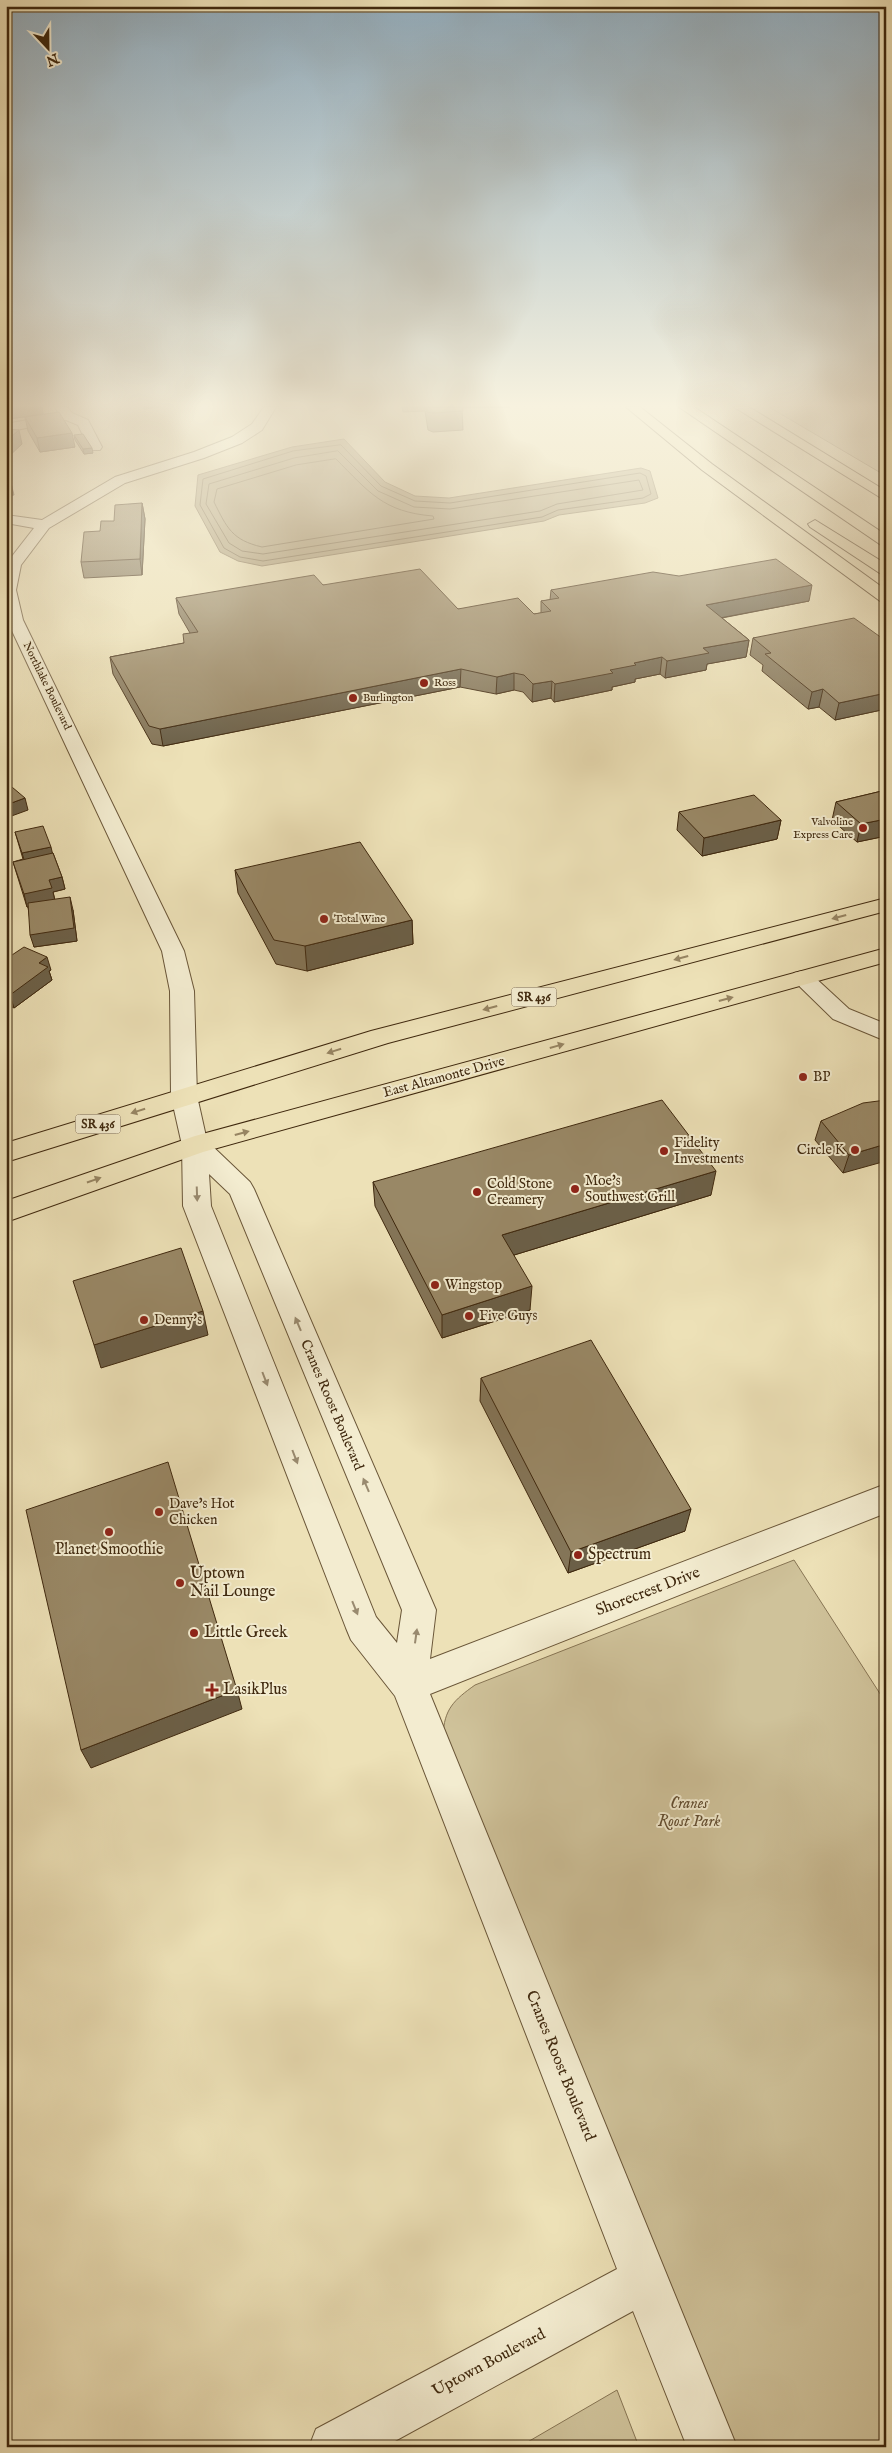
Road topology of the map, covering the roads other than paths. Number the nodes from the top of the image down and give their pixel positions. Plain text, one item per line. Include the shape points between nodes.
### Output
1 (22, 521) edge
2 (50, 521) edge
3 (781, 521) edge
4 (812, 521) edge
5 (855, 521) edge
6 (44, 525) junction
7 (886, 542) edge
8 (886, 571) edge
9 (886, 598) edge
10 (886, 904) edge
11 (886, 955) edge
12 (802, 978) junction
13 (886, 1033) edge
14 (184, 1096) junction
15 (195, 1145) junction
16 (6, 1153) edge
17 (6, 1212) edge
18 (886, 1498) edge
19 (409, 1685) junction
20 (644, 2280) junction
21 (334, 2447) edge
22 (712, 2447) edge

1 - 6 street
2 - 6 street, Northlake Boulevard
3 - 9 main road
4 - 8 main road
5 - 7 main road
6 - 14 street, Northlake Boulevard via 13,564 8,590 15,620 173,951 182,991
10 -> 14 main road, SR 436 via 380,1038
11 - 12 main road, East Altamonte Drive
12 - 13 street via 841,1014
15 -> 12 main road, East Altamonte Drive
14 - 15 street, Cranes Roost Boulevard
14 -> 16 main road, SR 436
17 -> 15 main road, East Altamonte Drive
15 -> 19 street, Cranes Roost Boulevard via 197,1206 309,1494 363,1628
19 -> 15 street, Cranes Roost Boulevard via 419,1610 240,1189
18 - 19 street, Shorecrest Drive
19 - 20 street, Cranes Roost Boulevard
20 - 21 street, Uptown Boulevard
20 - 22 street, Cranes Roost Boulevard

